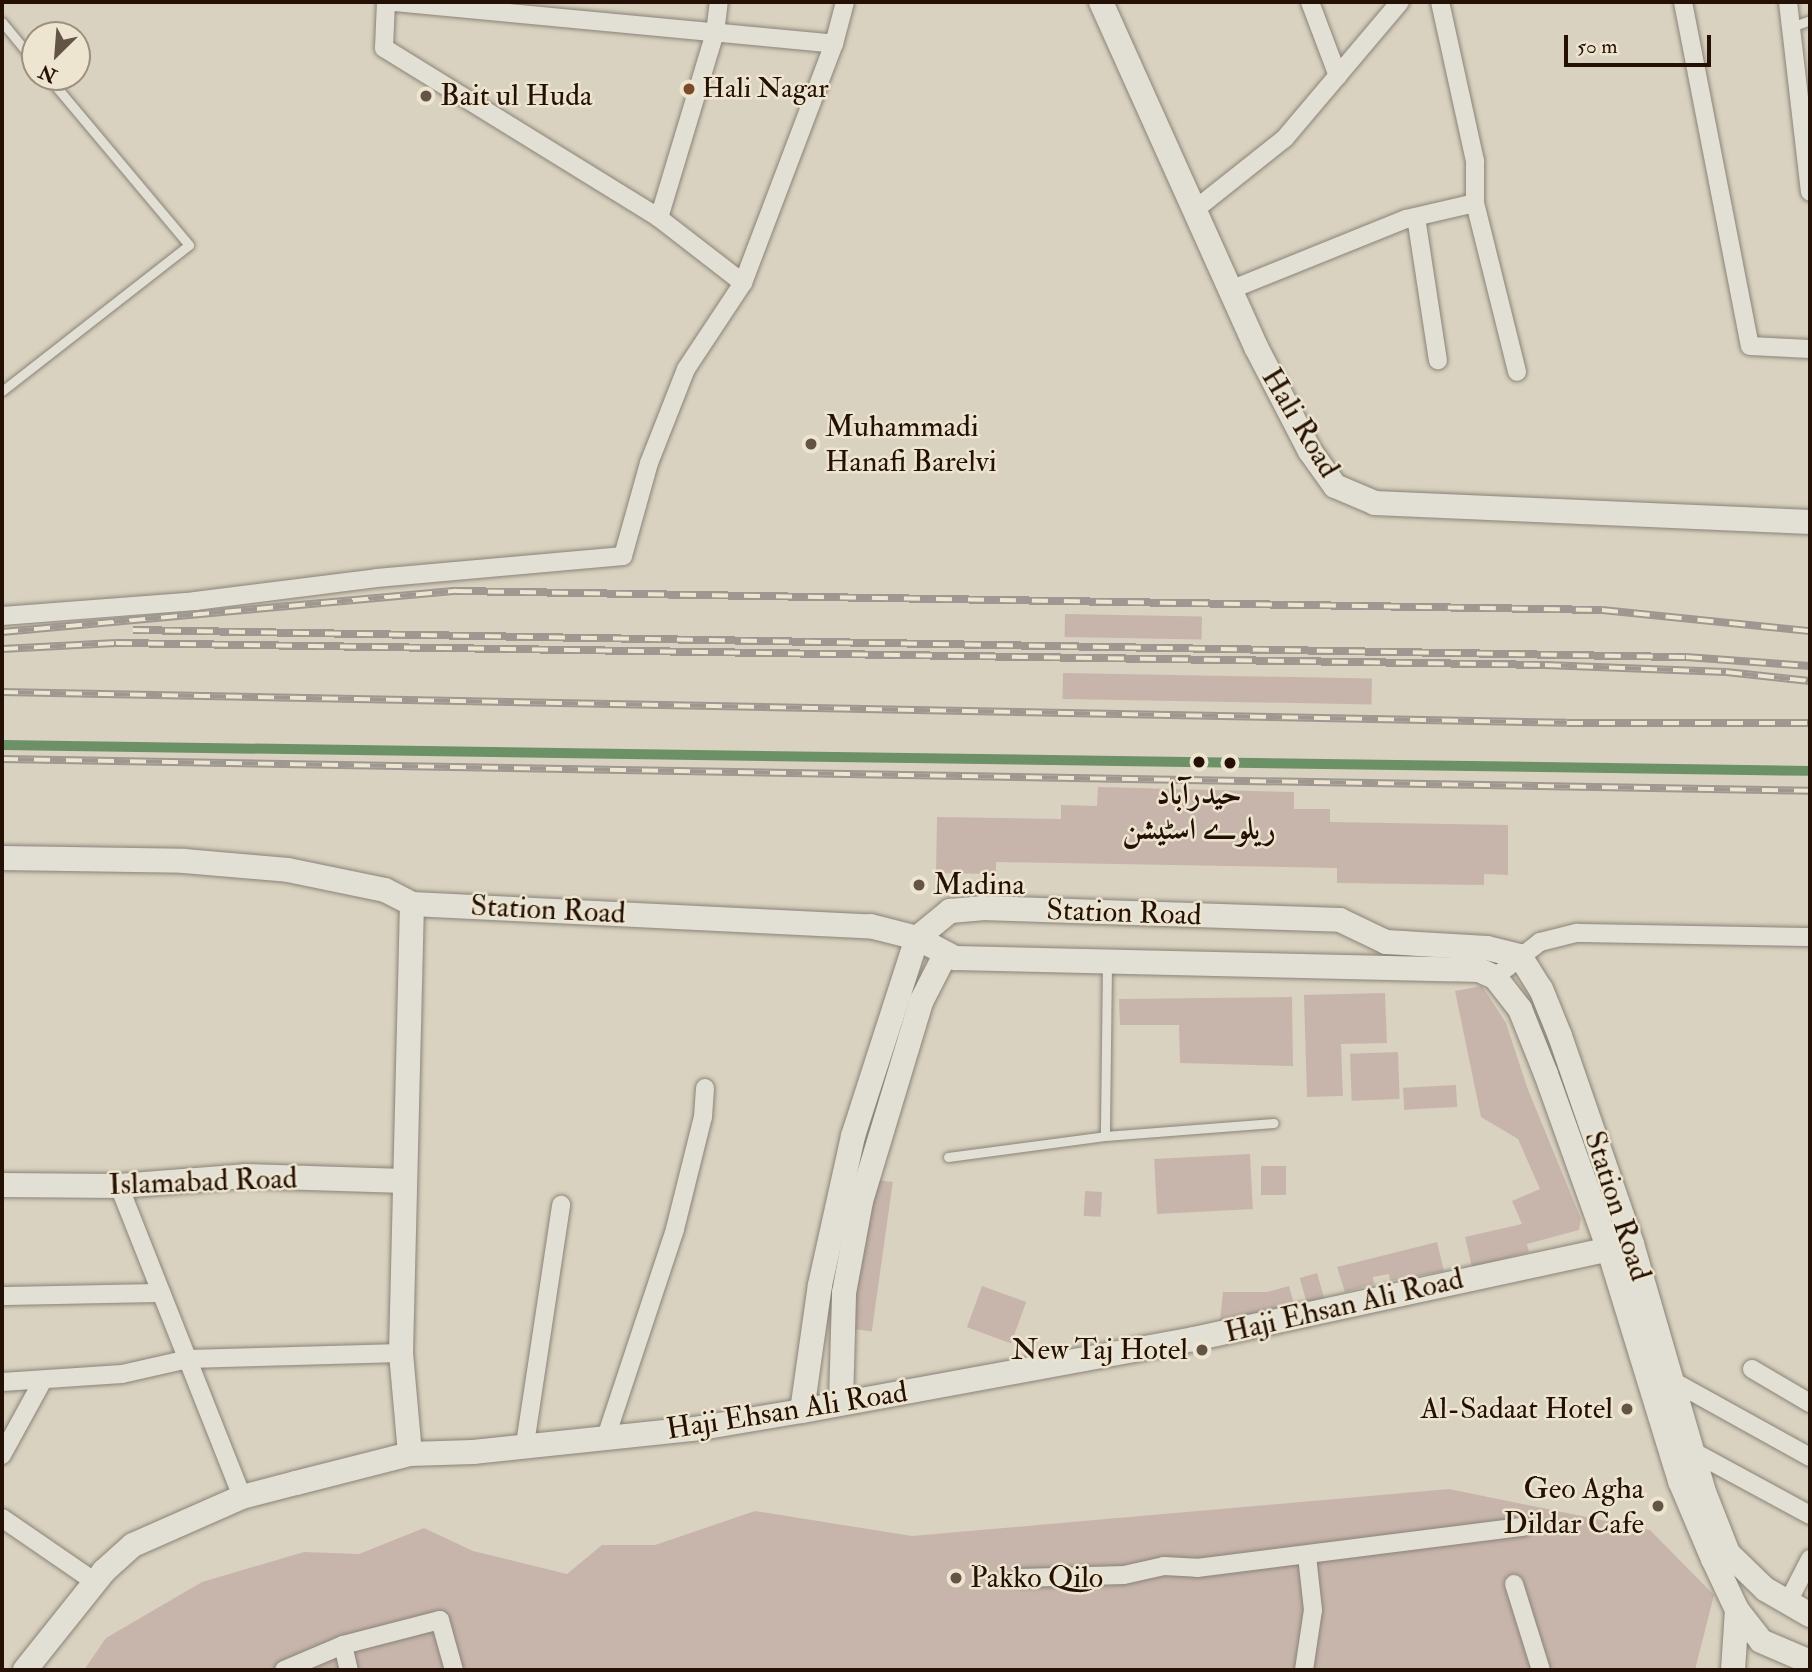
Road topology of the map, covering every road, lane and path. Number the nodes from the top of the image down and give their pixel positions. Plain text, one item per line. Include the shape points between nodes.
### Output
1 (386, 2) edge
2 (393, 2) edge
3 (719, 2) edge
4 (845, 2) edge
5 (1101, 2) edge
6 (1310, 2) edge
7 (1400, 2) edge
8 (1440, 2) edge
9 (1683, 2) edge
10 (1788, 2) edge
11 (1810, 20) edge
12 (2, 22) edge
13 (1791, 27) junction
14 (715, 33) junction
15 (834, 44) junction
16 (21, 45) edge
17 (1338, 76) junction
18 (60, 91) edge
19 (1810, 192) edge
20 (1475, 203) junction
21 (1197, 208) junction
22 (1416, 217) junction
23 (659, 218) junction
24 (743, 283) junction
25 (1230, 290) junction
26 (1810, 349) edge
27 (1438, 360) dead end
28 (1517, 372) dead end
29 (2, 391) edge
30 (1810, 522) edge
31 (2, 616) edge
32 (2, 858) edge
33 (412, 904) junction
34 (1810, 937) edge
35 (916, 938) junction
36 (945, 955) junction
37 (1520, 957) junction
38 (1107, 962) junction
39 (1495, 976) junction
40 (705, 1088) dead end
41 (1274, 1123) dead end
42 (1105, 1136) junction
43 (948, 1157) dead end
44 (405, 1181) junction
45 (2, 1185) edge
46 (119, 1186) junction
47 (561, 1205) dead end
48 (1620, 1246) junction
49 (161, 1293) junction
50 (2, 1296) edge
51 (401, 1353) junction
52 (188, 1359) junction
53 (1752, 1369) dead end
54 (43, 1380) junction
55 (1671, 1380) junction
56 (2, 1382) edge
57 (841, 1403) junction
58 (1810, 1403) edge
59 (802, 1411) junction
60 (606, 1437) junction
61 (525, 1444) junction
62 (1692, 1451) junction
63 (410, 1454) junction
64 (2, 1455) edge
65 (1810, 1457) edge
66 (242, 1497) junction
67 (1810, 1515) edge
68 (2, 1518) edge
69 (1523, 1527) dead end
70 (1307, 1556) junction
71 (1721, 1556) junction
72 (1810, 1559) edge
73 (1020, 1578) dead end
74 (95, 1582) junction
75 (1514, 1584) dead end
76 (1738, 1599) junction
77 (1787, 1604) junction
78 (1810, 1615) edge
79 (1810, 1631) edge
80 (343, 1645) junction
81 (1810, 1661) edge
82 (25, 1670) edge
83 (284, 1670) edge
84 (349, 1670) edge
85 (454, 1670) edge
86 (1304, 1670) edge
87 (1541, 1670) edge
88 (1733, 1670) edge

1 - 23 street via 384,48
2 - 14 street
3 - 14 street
4 - 15 street
5 - 21 street, Hali Road
6 - 17 street
7 - 17 street
8 - 20 street via 1475,161
9 - 26 street via 1751,346
10 - 13 street
11 - 13 lane
12 - 16 lane
13 - 19 street
14 - 15 street
14 - 23 street
15 - 24 street
17 - 21 street via 1285,138
18 - 29 lane via 189,245
20 - 22 street
20 - 28 street
21 - 25 street, Hali Road
22 - 25 street
22 - 27 street
23 - 24 street
24 - 31 street via 686,369 649,464 623,556 377,578 195,601
25 - 30 street, Hali Road via 1310,451 1335,486 1375,503
32 - 33 street, Station Road via 184,861 288,870 385,890
33 - 35 street, Station Road via 870,926
33 - 44 street
34 - 37 street via 1577,933 1540,942
35 - 36 street
35 - 37 street, Station Road via 950,911 982,908 1340,920 1386,942 1487,948
35 - 59 street via 904,988 853,1136 820,1284
36 - 38 street, Station Road
36 - 57 street via 921,1002 861,1201 844,1293
37 - 39 street
37 - 48 street, Station Road via 1541,989 1560,1035
38 - 39 street, Station Road via 1479,970
38 - 42 lane
39 - 48 street, Station Road via 1530,1031
40 - 60 street via 703,1117 675,1229
41 - 42 lane
42 - 43 lane
44 - 46 street, Islamabad Road via 245,1176
44 - 51 street
45 - 46 street, Islamabad Road
46 - 49 street
47 - 61 street
48 - 55 street, Station Road
48 - 57 street, Haji Ehsan Ali Road via 1194,1339
48 - 71 street, Station Road via 1680,1481
49 - 50 street
49 - 52 street
51 - 52 street
51 - 63 street
52 - 54 street via 122,1374
52 - 66 street
53 - 58 street
54 - 56 street
54 - 64 street
55 - 62 street, Station Road
55 - 65 street
57 - 59 street, Haji Ehsan Ali Road
59 - 60 street, Haji Ehsan Ali Road via 701,1428
60 - 61 street, Haji Ehsan Ali Road
61 - 63 street, Haji Ehsan Ali Road
62 - 67 street
62 - 71 street, Station Road
63 - 66 street, Haji Ehsan Ali Road
66 - 74 street, Haji Ehsan Ali Road via 134,1545
68 - 74 street
69 - 70 street
70 - 73 street via 1198,1569 1164,1566 1124,1575
70 - 86 street via 1313,1610
71 - 76 street
71 - 77 street, Station Road
72 - 77 street
74 - 82 street, Haji Ehsan Ali Road
75 - 87 street
76 - 79 street
76 - 81 street via 1761,1641
76 - 88 street
77 - 78 street, Station Road
80 - 83 street
80 - 84 street
80 - 85 street via 440,1620

